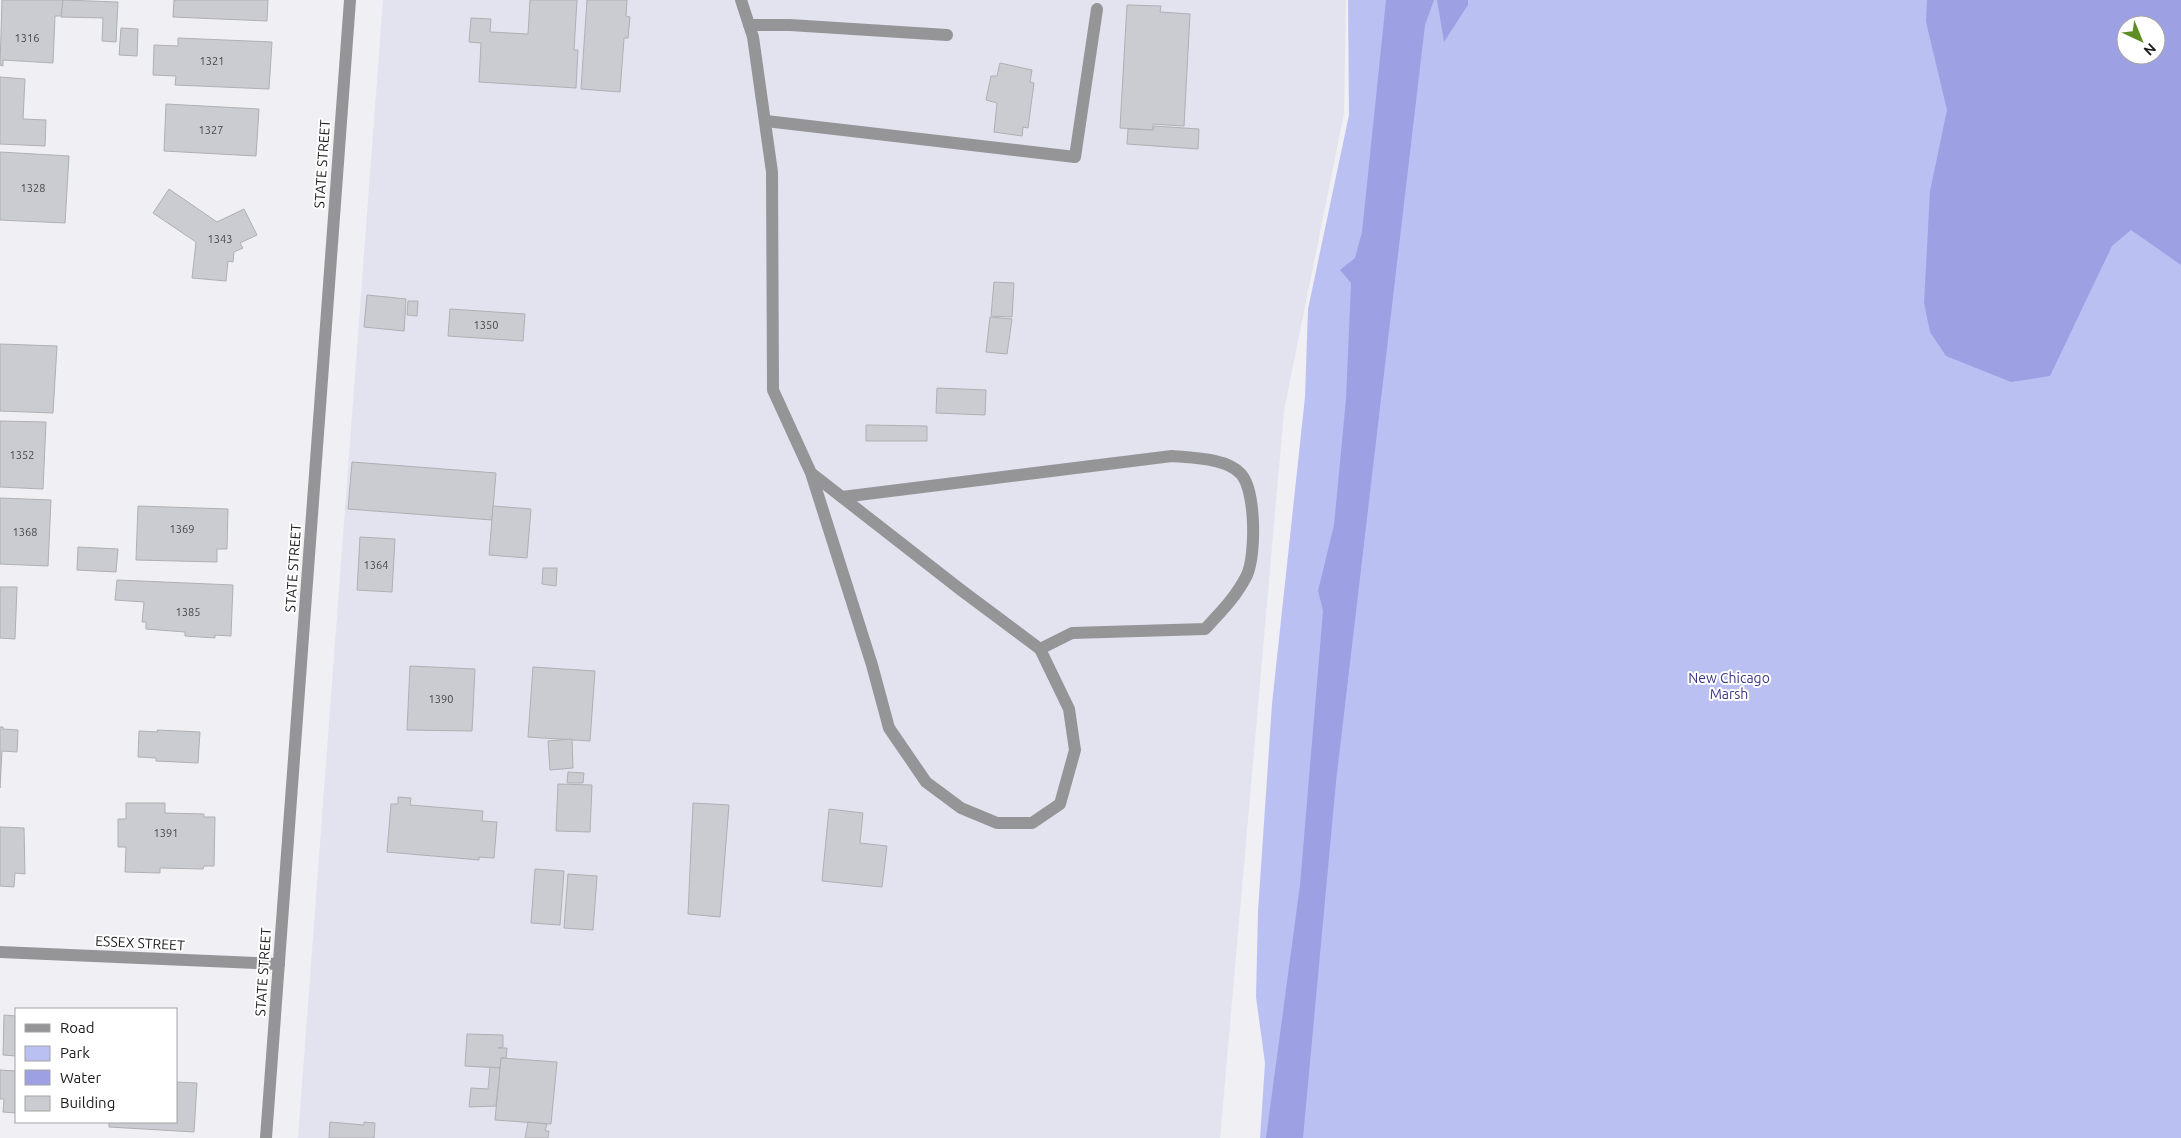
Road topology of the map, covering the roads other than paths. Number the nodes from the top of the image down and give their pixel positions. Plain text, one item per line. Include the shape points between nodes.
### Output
1 (350, 0) edge
2 (741, 0) edge
3 (1097, 9) dead end
4 (749, 25) junction
5 (947, 35) dead end
6 (766, 121) junction
7 (811, 473) junction
8 (842, 497) junction
9 (1040, 648) junction
10 (0, 952) edge
11 (279, 964) junction
12 (266, 1138) edge

1 - 11 street, STATE STREET
2 - 4 street
3 - 6 street via 1075,157
4 - 5 street
4 - 6 street
6 - 7 street via 772,172 772,390
7 - 8 street
7 - 9 street via 889,728 926,782 961,808 997,823 1032,823 1060,804 1075,750 1069,709
8 - 9 street
8 - 9 street via 1172,456 1217,460 1241,474 1253,504 1248,573 1231,602 1204,629 1072,633
10 - 11 street, ESSEX STREET
11 - 12 street, STATE STREET

